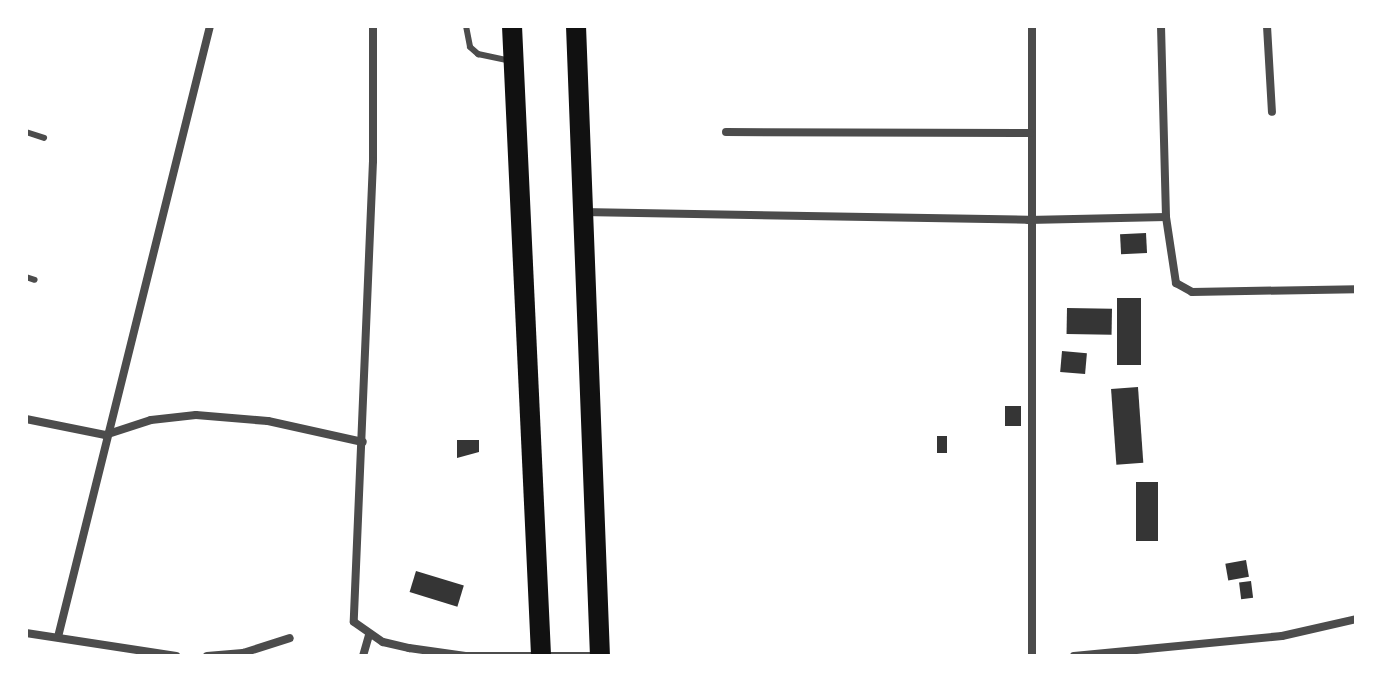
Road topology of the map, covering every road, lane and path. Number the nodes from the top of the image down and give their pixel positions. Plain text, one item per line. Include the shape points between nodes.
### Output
1 (210, 26) edge
2 (373, 26) edge
3 (466, 26) edge
4 (512, 26) edge
5 (576, 26) edge
6 (1032, 26) edge
7 (1161, 26) edge
8 (1267, 26) edge
9 (514, 61) junction
10 (1272, 112) dead end
11 (26, 132) edge
12 (726, 132) dead end
13 (1030, 133) junction
14 (44, 138) dead end
15 (582, 211) junction
16 (1166, 217) junction
17 (1028, 220) junction
18 (26, 277) edge
19 (35, 280) dead end
20 (1356, 289) edge
21 (26, 419) edge
22 (105, 435) junction
23 (363, 442) junction
24 (1356, 619) edge
25 (26, 633) edge
26 (369, 635) junction
27 (58, 637) junction
28 (290, 638) dead end
29 (541, 654) edge
30 (176, 656) edge
31 (207, 656) edge
32 (363, 656) edge
33 (590, 656) edge
34 (600, 656) edge
35 (1032, 656) edge
36 (1074, 656) edge

1 - 22 street
2 - 23 street
3 - 9 lane via 470,47 478,54
4 - 9 main road
5 - 15 main road
6 - 13 street
7 - 16 street
8 - 10 street
9 - 29 main road
11 - 14 lane
12 - 13 street
13 - 17 street
15 - 17 street
15 - 34 main road
16 - 17 street
16 - 20 street via 1171,274 1184,290
17 - 35 street
18 - 19 lane
21 - 22 street
22 - 23 street via 151,420 196,415 268,421
22 - 27 street
23 - 26 street via 354,622
24 - 36 street via 1282,636
25 - 27 street
26 - 29 street via 409,648 465,656
26 - 32 street
27 - 30 street
28 - 31 street via 243,653
29 - 33 street

